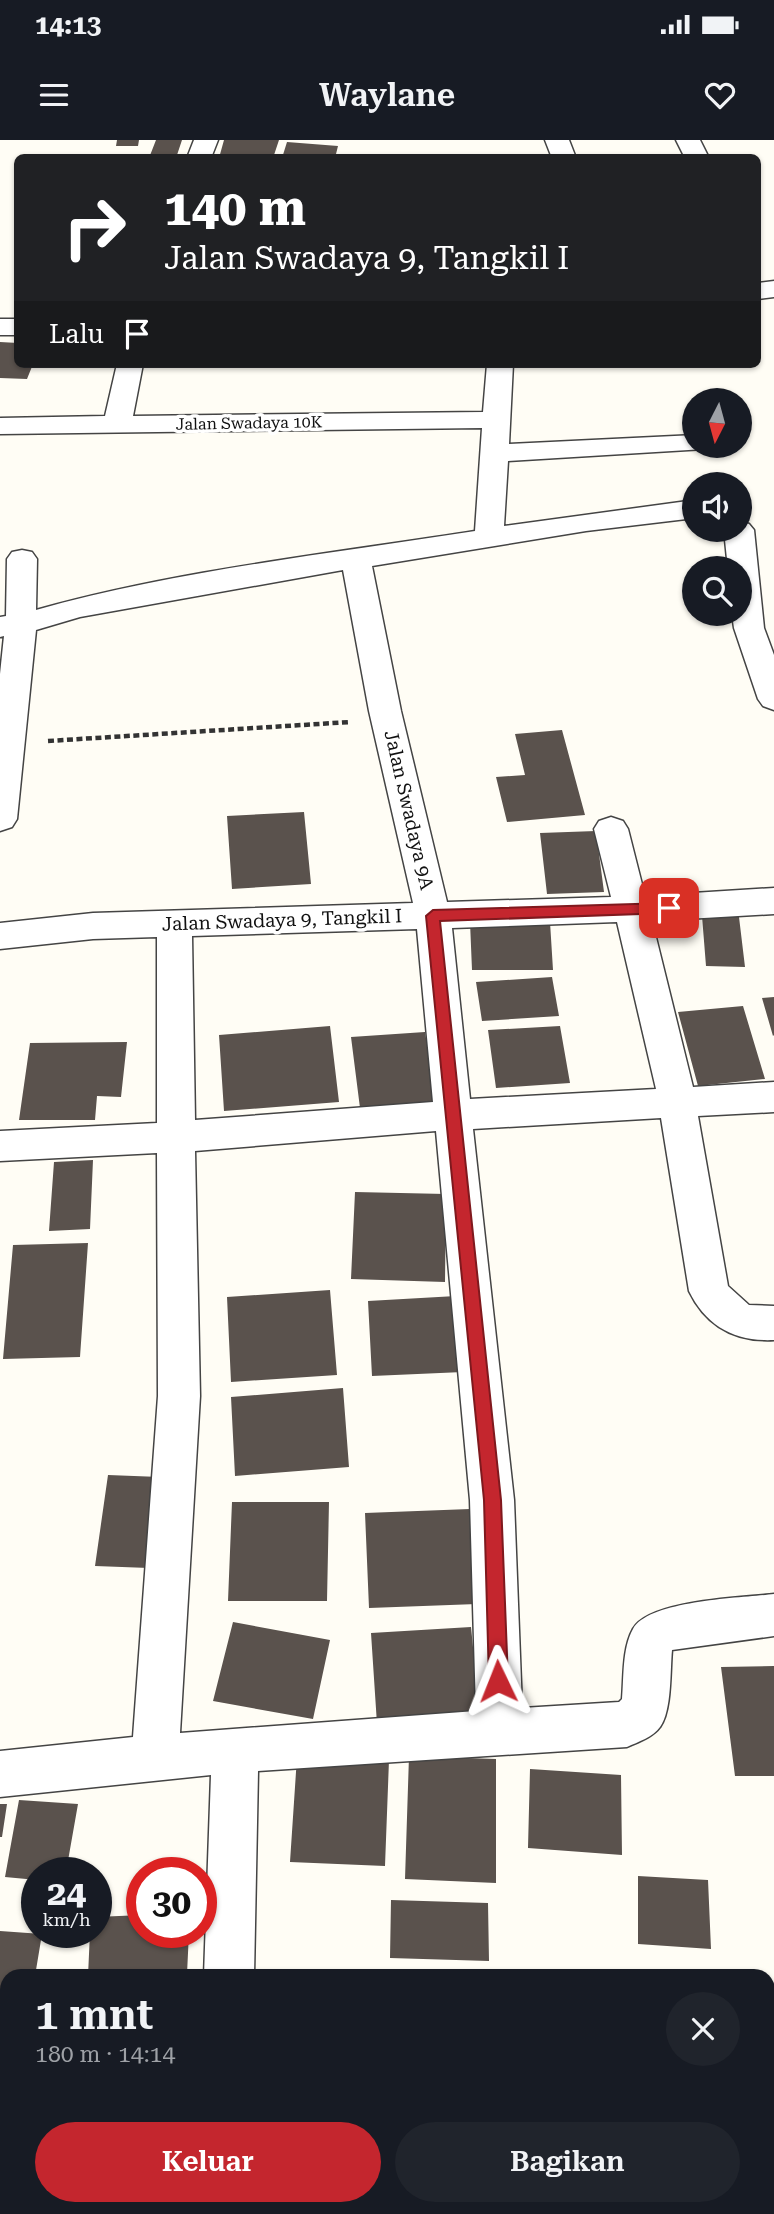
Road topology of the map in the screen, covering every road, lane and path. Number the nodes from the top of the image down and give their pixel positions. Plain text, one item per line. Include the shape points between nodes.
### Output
1 (129, 368) edge
2 (500, 368) edge
3 (497, 420) junction
4 (117, 425) junction
5 (0, 426) edge
6 (682, 444) edge
7 (495, 453) junction
8 (682, 511) edge
9 (489, 538) junction
10 (740, 542) edge
11 (22, 559) dead end
12 (356, 559) junction
13 (11, 625) edge
14 (774, 699) edge
15 (388, 720) junction
16 (5, 754) edge
17 (0, 819) edge
18 (611, 829) dead end
19 (774, 901) edge
20 (631, 909) junction
21 (433, 916) junction
22 (174, 924) junction
23 (0, 936) edge
24 (774, 1097) edge
25 (676, 1104) junction
26 (454, 1115) junction
27 (177, 1138) junction
28 (0, 1146) edge
29 (774, 1323) edge
30 (774, 1615) edge
31 (500, 1732) junction
32 (235, 1750) junction
33 (155, 1758) junction
34 (0, 1774) edge
35 (229, 1969) edge

1 - 4 street
2 - 3 street
3 - 4 street, Jalan Swadaya 10K
3 - 7 street
4 - 5 street, Jalan Swadaya 10K
6 - 7 street
7 - 9 street
8 - 9 street
9 - 12 street
10 - 14 street via 749,628
11 - 13 street
12 - 13 street via 78,608
12 - 15 street, Jalan Swadaya 9A
13 - 16 street
15 - 16 path
15 - 21 street, Jalan Swadaya 9A
16 - 17 street
18 - 20 street
19 - 20 street, Jalan Swadaya 9, Tangkil I
20 - 21 street, Jalan Swadaya 9, Tangkil I
20 - 25 street via 671,1066
21 - 22 street, Jalan Swadaya 9, Tangkil I
21 - 26 street, Jalan Swadaya 9A
22 - 23 street, Jalan Swadaya 9, Tangkil I via 93,926
22 - 27 street
24 - 25 street
25 - 26 street
25 - 29 street via 709,1292 720,1310 736,1319
26 - 27 street
26 - 31 street, Jalan Swadaya 9A via 492,1500
27 - 28 street
27 - 33 street via 179,1396
30 - 31 street via 669,1629 656,1635 650,1643 644,1711 627,1724
31 - 32 street
32 - 33 street
32 - 35 street
33 - 34 street

